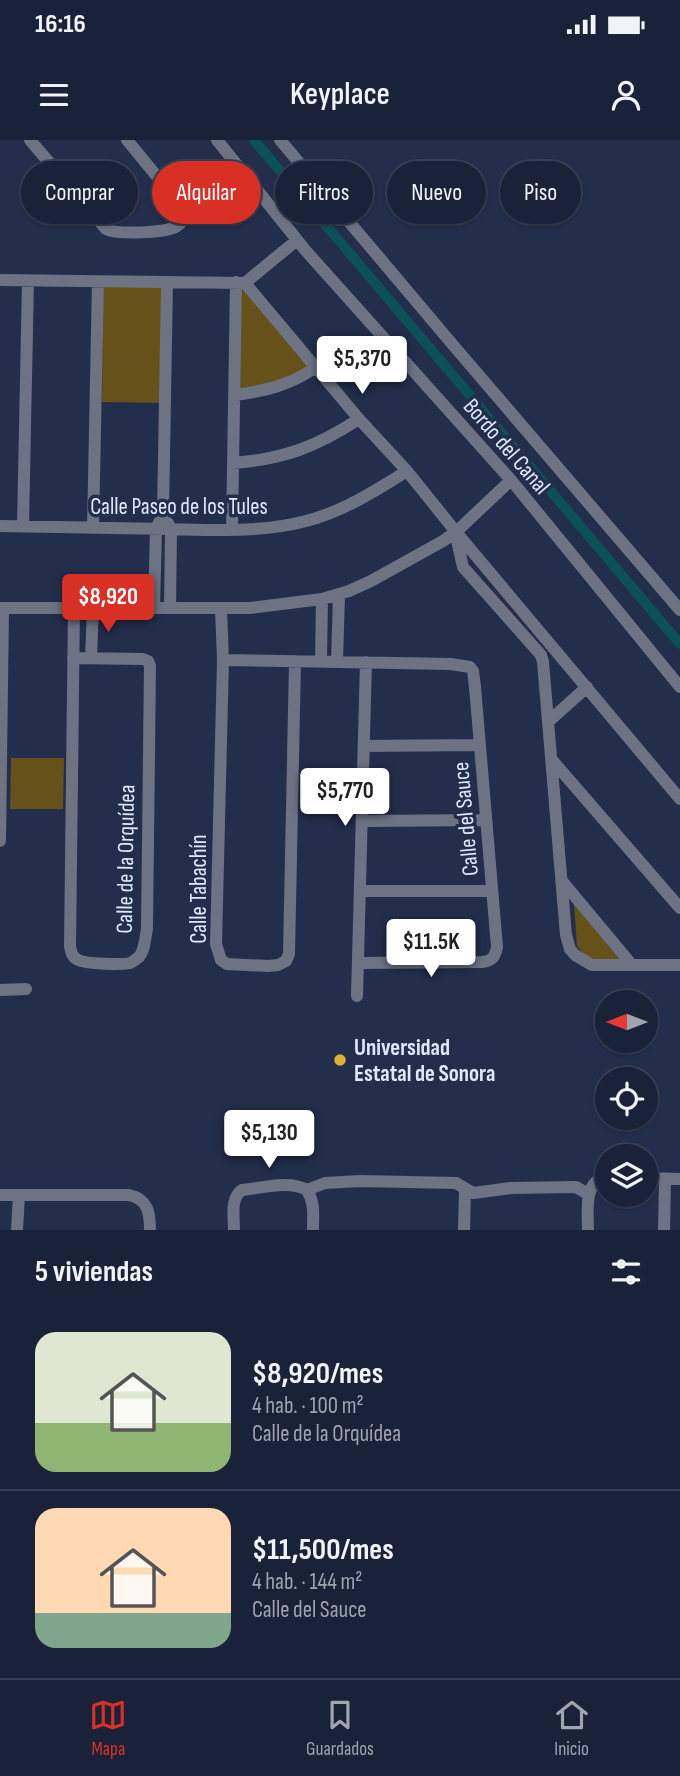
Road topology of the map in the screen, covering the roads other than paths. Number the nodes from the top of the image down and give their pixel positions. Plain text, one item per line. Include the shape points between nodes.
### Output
1 (30, 140) edge
2 (127, 140) edge
3 (217, 140) edge
4 (280, 140) edge
5 (297, 240) junction
6 (0, 280) edge
7 (27, 281) junction
8 (99, 282) junction
9 (167, 283) junction
10 (240, 283) junction
11 (316, 367) junction
12 (235, 395) junction
13 (359, 419) junction
14 (233, 463) junction
15 (407, 471) junction
16 (511, 480) junction
17 (163, 514) junction
18 (0, 526) edge
19 (23, 526) junction
20 (93, 528) junction
21 (156, 529) junction
22 (171, 529) junction
23 (232, 530) junction
24 (456, 533) junction
25 (339, 594) junction
26 (322, 599) junction
27 (1, 608) edge
28 (74, 608) junction
29 (93, 608) junction
30 (154, 608) junction
31 (170, 608) junction
32 (222, 608) junction
33 (680, 610) edge
34 (552, 645) junction
35 (541, 655) junction
36 (73, 658) junction
37 (91, 659) junction
38 (223, 660) junction
39 (295, 661) junction
40 (321, 662) junction
41 (337, 662) junction
42 (366, 662) junction
43 (680, 687) edge
44 (587, 688) junction
45 (548, 722) junction
46 (480, 745) junction
47 (364, 746) junction
48 (552, 760) junction
49 (680, 799) edge
50 (0, 802) edge
51 (486, 820) junction
52 (362, 821) junction
53 (0, 841) edge
54 (562, 880) junction
55 (360, 891) junction
56 (492, 891) junction
57 (680, 908) edge
58 (358, 963) junction
59 (632, 965) junction
60 (680, 965) edge
61 (26, 989) dead end
62 (0, 990) edge
63 (358, 996) dead end
64 (658, 1179) edge
65 (665, 1179) junction
66 (680, 1179) edge
67 (595, 1182) edge
68 (465, 1189) junction
69 (307, 1190) junction
70 (588, 1194) junction
71 (0, 1195) edge
72 (19, 1195) junction
73 (17, 1230) edge
74 (150, 1230) edge
75 (234, 1230) edge
76 (313, 1230) edge
77 (464, 1230) edge
78 (588, 1230) edge
79 (664, 1230) edge

1 - 2 street via 111,232 179,226 182,207
3 - 5 street, Bordo del Canal
4 - 33 street, Bordo del Canal
5 - 10 street
5 - 16 street, Bordo del Canal
6 - 7 street
7 - 8 street
7 - 19 street
8 - 9 street
8 - 20 street
9 - 10 street
9 - 17 street
10 - 11 street
10 - 12 street
11 - 12 street via 284,385
11 - 13 street
12 - 14 street
13 - 14 street via 305,449
13 - 15 street
14 - 23 street
15 - 23 street, Calle Paseo de los Tules via 308,521
15 - 24 street
16 - 24 street
16 - 43 street, Bordo del Canal
17 - 21 street
17 - 22 street
18 - 19 street, Calle Paseo de los Tules
19 - 20 street, Calle Paseo de los Tules
20 - 21 street, Calle Paseo de los Tules
21 - 22 street, Calle Paseo de los Tules
21 - 30 street
22 - 23 street, Calle Paseo de los Tules
22 - 31 street
24 - 25 street
24 - 34 street
24 - 35 street via 463,567
25 - 26 street
25 - 41 street
26 - 32 street
26 - 40 street
27 - 28 street
27 - 50 street
28 - 29 street
28 - 36 street, Calle de la Orquídea
29 - 30 street
29 - 37 street
30 - 31 street
31 - 32 street
32 - 38 street
34 - 35 street
34 - 44 street
35 - 45 street
36 - 37 street, Calle de la Orquídea
36 - 37 street, Calle de la Orquídea via 71,951 77,960 130,963 142,952 146,929 150,666 143,659
38 - 39 street
38 - 39 street, Calle Tabachín via 216,944 227,964 268,966 286,961 289,954
39 - 40 street
40 - 41 street
41 - 42 street
42 - 46 street, Calle del Sauce via 470,667
42 - 47 street
44 - 45 street
44 - 49 street
45 - 48 street
46 - 47 street
46 - 51 street, Calle del Sauce
47 - 52 street
48 - 54 street
48 - 57 street
50 - 53 street
51 - 52 street
51 - 56 street, Calle del Sauce
52 - 55 street
54 - 59 street
54 - 59 street via 568,943 575,955 592,965
55 - 56 street
55 - 58 street
56 - 58 street, Calle del Sauce via 497,947 489,961
58 - 63 street
59 - 60 street
61 - 62 street
64 - 65 street
65 - 66 street
65 - 79 street
67 - 70 street
68 - 69 street via 456,1183 360,1181 325,1183
68 - 70 street via 473,1193 576,1187
68 - 77 street
69 - 75 street via 289,1185 243,1191 236,1195
69 - 76 street via 314,1209
70 - 78 street
71 - 72 street
72 - 73 street
72 - 74 street via 138,1197 148,1209

